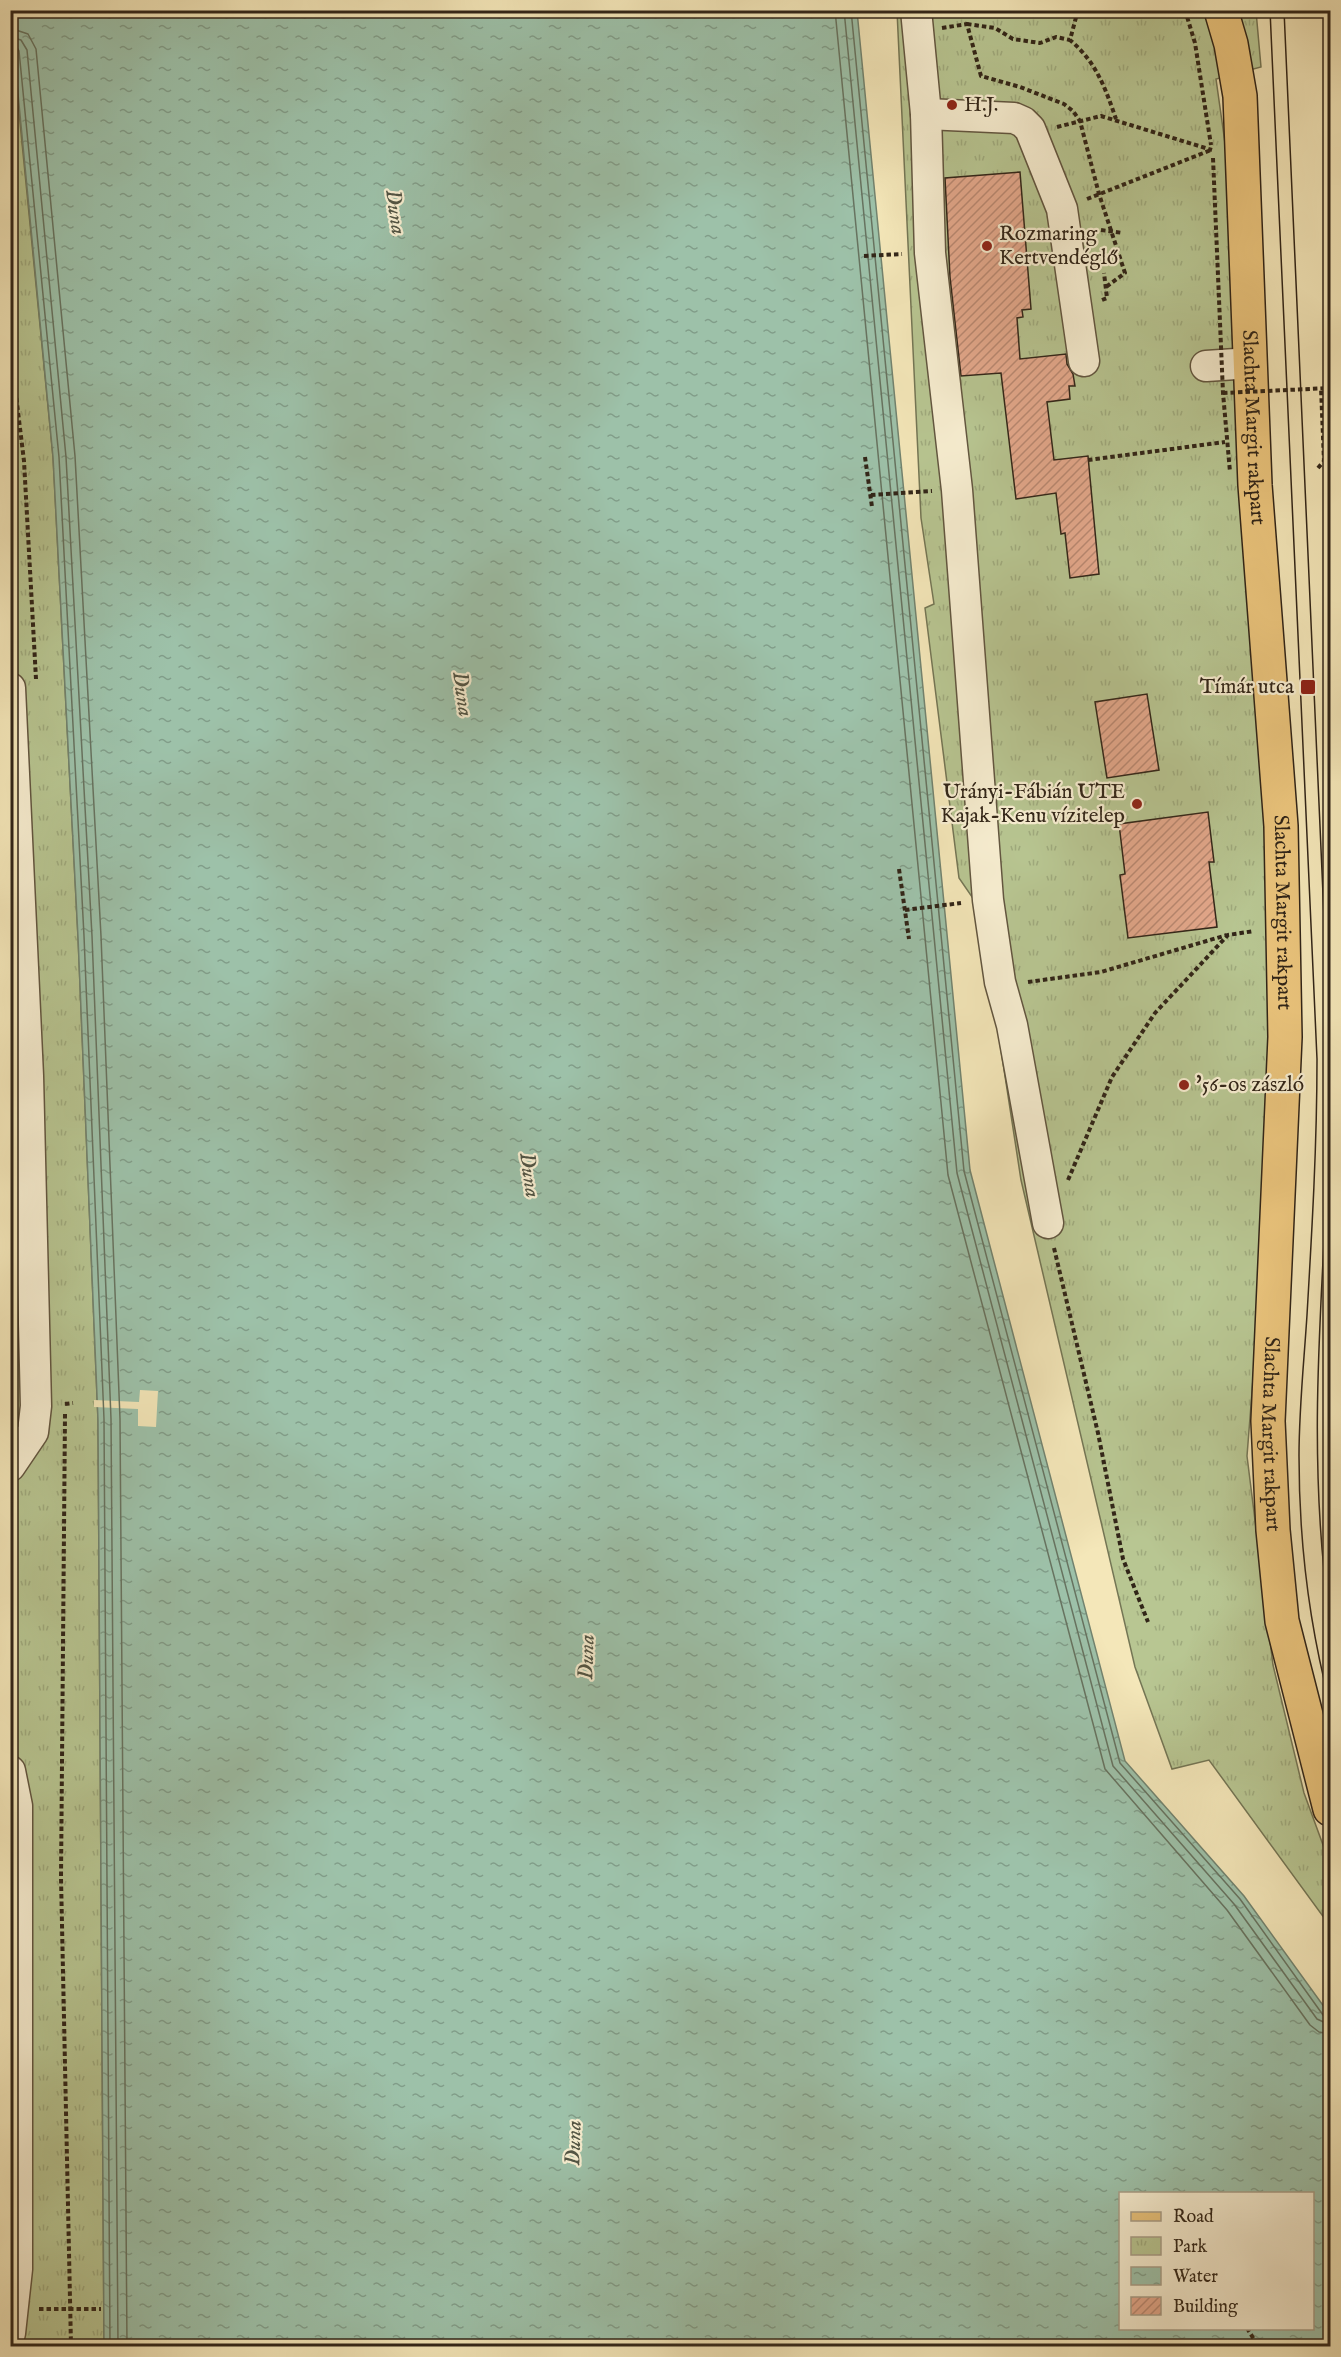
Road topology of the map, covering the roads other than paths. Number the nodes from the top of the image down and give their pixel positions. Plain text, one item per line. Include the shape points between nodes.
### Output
1 (916, 10) edge
2 (1221, 10) edge
3 (926, 114) junction
4 (1084, 361) dead end
5 (1251, 363) junction
6 (1206, 366) dead end
7 (10, 688) edge
8 (1048, 1223) road end
9 (10, 1466) edge
10 (10, 1771) edge
11 (1330, 1809) edge
12 (12, 2320) edge
13 (15, 2346) edge

1 - 3 street
2 - 5 main road, Slachta Margit rakpart via 1240,96
3 - 4 street via 1014,118 1030,129 1062,209
3 - 8 street via 930,253 957,490 988,900 1000,982 1012,1025
5 - 6 street
5 - 11 main road, Slachta Margit rakpart via 1281,826 1285,1037 1268,1421 1273,1530 1282,1621
7 - 9 street via 28,1076 36,1406 33,1432
10 - 12 street via 17,1806 17,2269
12 - 13 street

